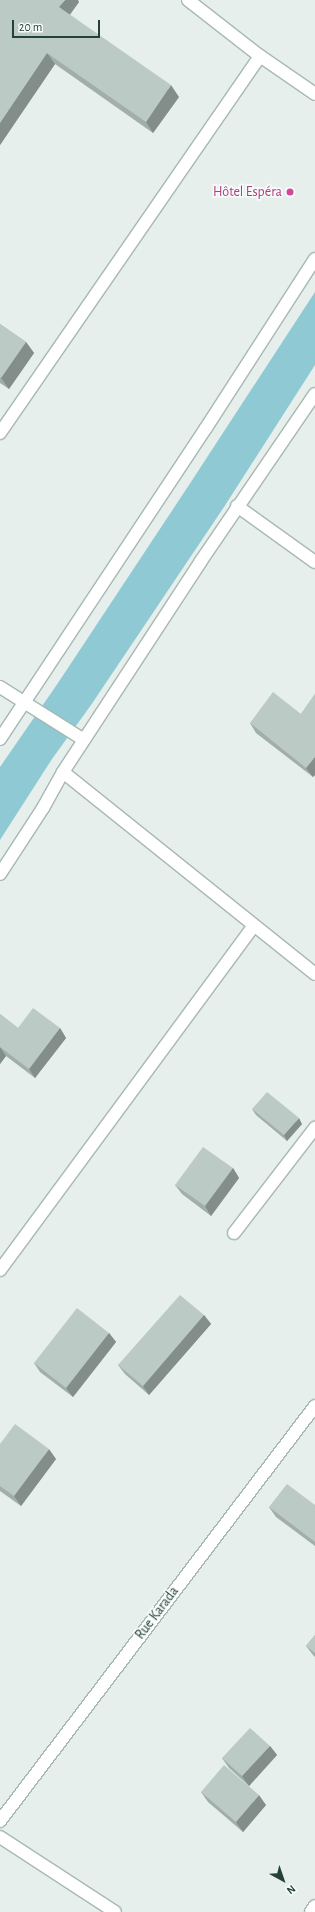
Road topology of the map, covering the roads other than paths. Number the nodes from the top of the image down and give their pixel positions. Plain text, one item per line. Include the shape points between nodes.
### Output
1 (188, 0) edge
2 (260, 56) junction
3 (315, 94) edge
4 (315, 259) edge
5 (315, 394) edge
6 (0, 433) edge
7 (237, 506) junction
8 (315, 562) edge
9 (0, 687) edge
10 (24, 702) junction
11 (0, 738) edge
12 (84, 740) junction
13 (63, 772) junction
14 (0, 874) edge
15 (254, 926) junction
16 (315, 974) edge
17 (315, 1128) edge
18 (234, 1233) dead end
19 (0, 1270) edge
20 (313, 1411) edge
21 (0, 1820) edge
22 (0, 1837) edge
23 (315, 1906) edge
24 (115, 1912) edge
25 (311, 1912) edge

1 - 2 street
2 - 3 street
2 - 6 street
4 - 10 street
5 - 7 street
7 - 8 street
7 - 12 street
9 - 10 street
10 - 11 street
10 - 12 street
12 - 13 street
13 - 14 street
13 - 15 street
15 - 16 street
15 - 19 street
17 - 18 street
20 - 21 street, Rue Karada
22 - 24 street
23 - 25 street

